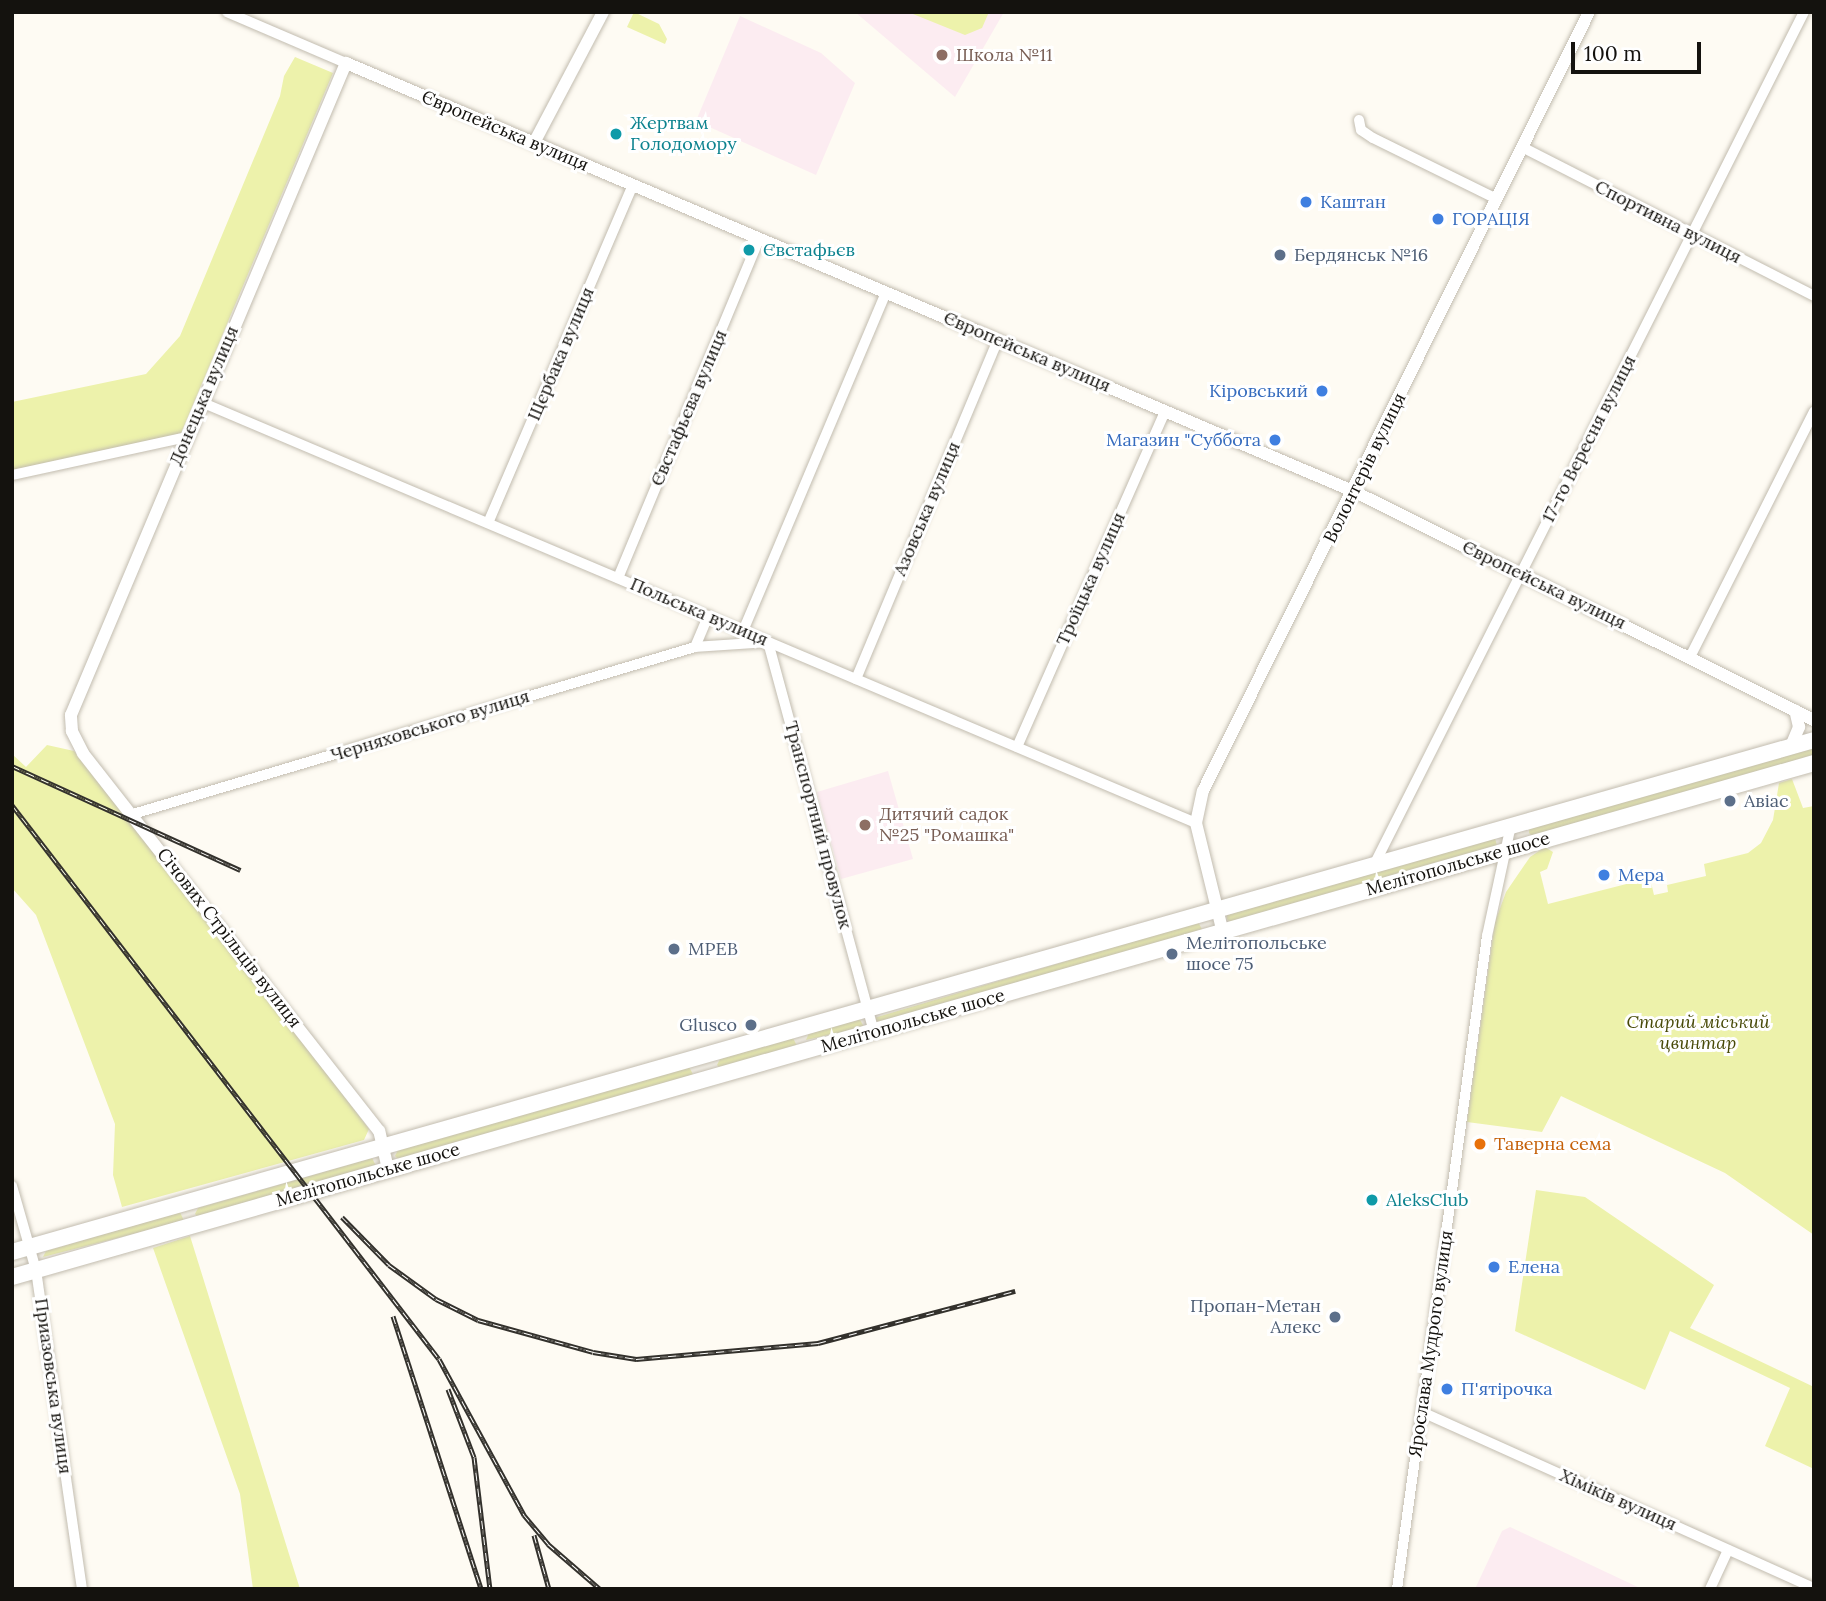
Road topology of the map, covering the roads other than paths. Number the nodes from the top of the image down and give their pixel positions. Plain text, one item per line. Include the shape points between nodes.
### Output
1 (227, 12) edge
2 (603, 12) edge
3 (1589, 12) edge
4 (1804, 12) edge
5 (346, 63) junction
6 (1359, 120) dead end
7 (534, 143) junction
8 (1522, 147) junction
9 (633, 185) junction
10 (1497, 199) junction
11 (1692, 235) junction
12 (759, 239) junction
13 (886, 292) junction
14 (1814, 296) edge
15 (998, 340) junction
16 (201, 402) junction
17 (1165, 411) junction
18 (1814, 412) edge
19 (186, 437) junction
20 (12, 475) edge
21 (1353, 491) junction
22 (488, 523) junction
23 (1521, 574) junction
24 (618, 578) junction
25 (708, 616) junction
26 (743, 631) junction
27 (768, 642) junction
28 (695, 647) junction
29 (1690, 657) junction
30 (856, 679) junction
31 (1795, 710) junction
32 (1814, 720) edge
33 (72, 731) joint
34 (1814, 740) edge
35 (1791, 746) junction
36 (1017, 747) junction
37 (1814, 763) edge
38 (133, 814) junction
39 (1196, 823) junction
40 (1511, 825) junction
41 (1506, 850) junction
42 (1374, 865) junction
43 (1217, 909) junction
44 (1223, 933) junction
45 (868, 1009) junction
46 (874, 1032) junction
47 (383, 1147) junction
48 (388, 1168) junction
49 (12, 1186) edge
50 (29, 1247) junction
51 (12, 1252) edge
52 (36, 1270) junction
53 (12, 1277) edge
54 (1422, 1412) junction
55 (1728, 1550) junction
56 (1814, 1588) edge
57 (82, 1589) edge
58 (1396, 1589) edge
59 (1710, 1589) edge

1 - 5 street, Європейська вулиця
2 - 7 street
3 - 8 street, Волонтерів вулиця
4 - 11 street, 17-го Вересня вулиця
5 - 7 street, Європейська вулиця
5 - 16 street, Донецька вулиця
6 - 10 street via 1361,130 1373,138
7 - 9 street, Європейська вулиця
8 - 10 street, Волонтерів вулиця
8 - 11 street, Спортивна вулиця
9 - 12 street, Європейська вулиця
9 - 22 street, Щєрбака вулиця
10 - 21 street, Волонтерів вулиця
11 - 14 street, Спортивна вулиця
11 - 23 street, 17-го Вересня вулиця
12 - 13 street, Європейська вулиця
12 - 24 street, Євстафьєва вулиця
13 - 15 street, Європейська вулиця
13 - 26 street
15 - 17 street, Європейська вулиця
15 - 30 street, Азовська вулиця
16 - 19 street, Донецька вулиця
16 - 22 street, Польська вулиця
17 - 21 street, Європейська вулиця
17 - 36 street, Троїцька вулиця
18 - 29 street
19 - 20 street
19 - 33 street, Донецька вулиця via 101,635 71,715
21 - 23 street, Європейська вулиця
21 - 39 street, Волонтерів вулиця via 1203,791
22 - 24 street, Польська вулиця
23 - 29 street, Європейська вулиця
23 - 42 street, 17-го Вересня вулиця
24 - 25 street, Польська вулиця
25 - 26 street, Польська вулиця
25 - 28 street
26 - 27 street, Польська вулиця
27 - 28 street, Черняховського вулиця
27 - 30 street, Польська вулиця
27 - 45 street, Транспортний провулок
28 - 38 street, Черняховського вулиця
29 - 31 street, Європейська вулиця
30 - 36 street, Польська вулиця
31 - 32 street, Європейська вулиця
31 - 35 street via 1799,727
33 - 38 street, Січових Стрільців вулиця via 83,753
34 - 35 main road, Мелітопольське шосе
35 - 40 main road, Мелітопольське шосе
36 - 39 street, Польська вулиця
37 - 41 main road, Мелітопольське шосе
38 - 47 street, Січових Стрільців вулиця via 379,1131
39 - 43 street, Волонтерів вулиця
40 - 41 street, Ярослава Мудрого вулиця
40 - 42 main road, Мелітопольське шосе
41 - 44 main road, Мелітопольське шосе
41 - 54 street, Ярослава Мудрого вулиця via 1487,936
42 - 43 main road, Мелітопольське шосе
43 - 44 street, Волонтерів вулиця
43 - 45 main road, Мелітопольське шосе
44 - 46 main road, Мелітопольське шосе
45 - 46 street, Транспортний провулок
45 - 47 main road, Мелітопольське шосе
46 - 48 main road, Мелітопольське шосе
47 - 48 street, Січових Стрільців вулиця
47 - 50 main road, Мелітопольське шосе
48 - 52 main road, Мелітопольське шосе
49 - 50 street, Приазовська вулиця
50 - 51 main road, Мелітопольське шосе
50 - 52 street, Приазовська вулиця
52 - 53 main road, Мелітопольське шосе
52 - 57 street, Приазовська вулиця
54 - 55 street, Хіміків вулиця
54 - 58 street, Ярослава Мудрого вулиця
55 - 56 street, Хіміків вулиця
55 - 59 street

